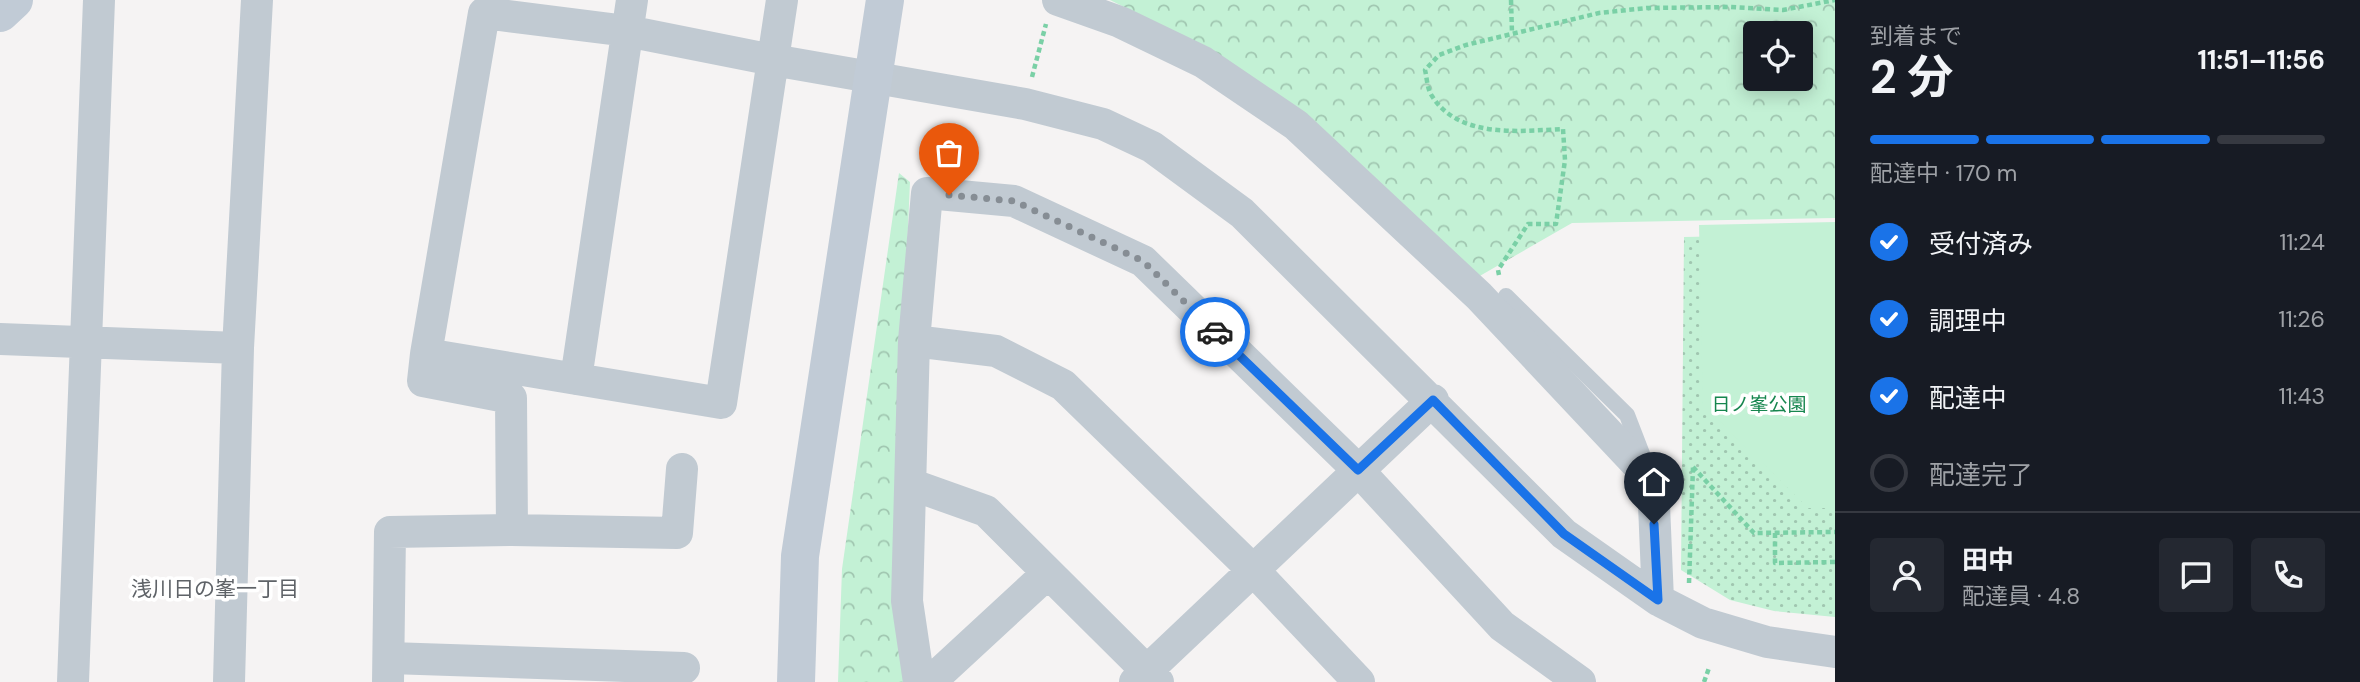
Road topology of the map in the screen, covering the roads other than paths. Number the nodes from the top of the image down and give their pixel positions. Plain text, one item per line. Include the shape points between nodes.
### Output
1 (14, 0) edge
2 (99, 0) edge
3 (257, 0) edge
4 (632, 0) edge
5 (782, 0) edge
6 (885, 0) edge
7 (1054, 6) edge
8 (485, 7) edge
9 (0, 13) edge
10 (627, 31) junction
11 (773, 60) junction
12 (873, 77) junction
13 (1506, 296) road end
14 (0, 339) edge
15 (914, 341) junction
16 (86, 342) junction
17 (237, 348) junction
18 (426, 354) junction
19 (576, 379) junction
20 (1433, 400) junction
21 (682, 469) dead end
22 (1358, 470) junction
23 (1653, 481) junction
24 (912, 485) junction
25 (512, 530) junction
26 (1255, 572) junction
27 (1048, 573) junction
28 (1658, 600) junction
29 (1835, 652) edge
30 (684, 668) dead end
31 (389, 670) edge
32 (1147, 678) edge
33 (73, 682) edge
34 (229, 682) edge
35 (796, 682) edge
36 (919, 682) edge
37 (930, 682) edge
38 (1359, 682) edge
39 (1580, 682) edge

1 - 9 street
2 - 16 street
3 - 17 street
4 - 10 street
5 - 11 street
6 - 12 street
7 - 23 street via 1120,22 1203,62 1296,125 1479,296
8 - 10 street
8 - 18 street
10 - 11 street
10 - 19 street
11 - 12 street
11 - 19 street via 721,403
12 - 20 street via 1025,104 1103,124 1152,147 1242,213
12 - 35 street via 800,556
13 - 23 lane via 1627,415
14 - 16 street
15 - 22 street via 927,192 1014,201 1143,261
15 - 24 street
15 - 26 street via 996,351 1063,385
16 - 17 street
16 - 33 street
17 - 34 street
18 - 19 street
18 - 25 street via 423,381 511,398
20 - 22 street
20 - 28 street via 1564,534
21 - 25 street via 677,547
22 - 26 street
22 - 39 street via 1502,626
23 - 28 street
24 - 27 street via 986,511
24 - 36 street via 907,601
25 - 31 street via 390,533
26 - 32 street
26 - 38 street
27 - 32 street
27 - 37 street
28 - 29 street via 1703,623 1767,642
30 - 31 street

